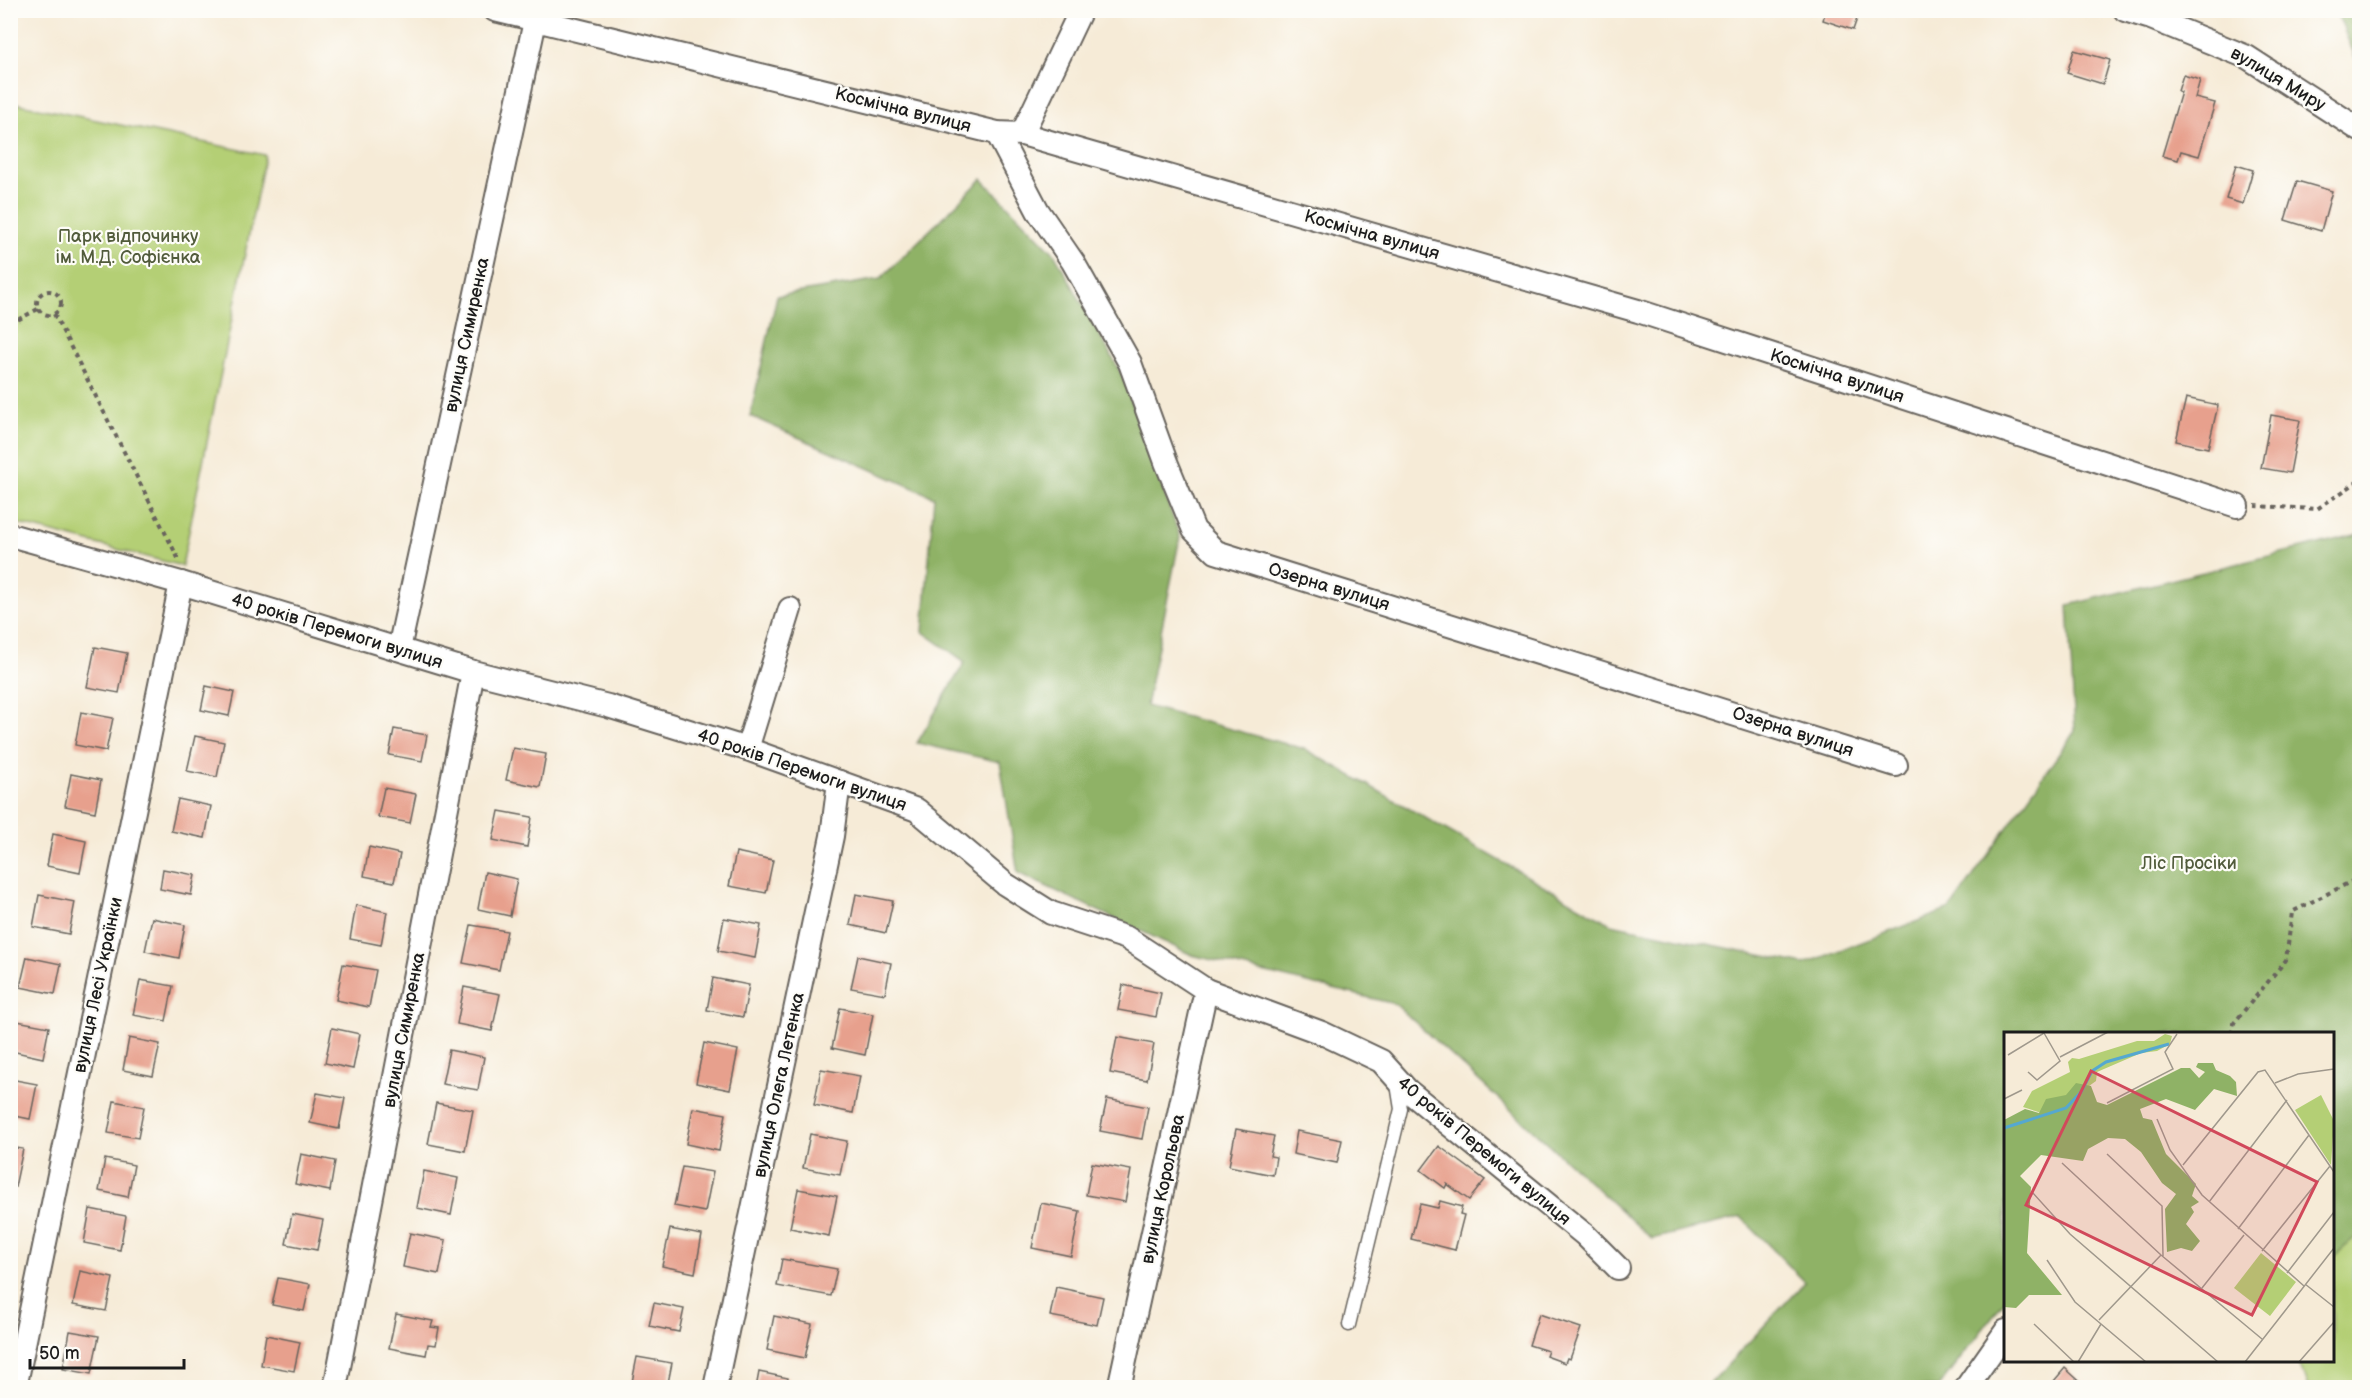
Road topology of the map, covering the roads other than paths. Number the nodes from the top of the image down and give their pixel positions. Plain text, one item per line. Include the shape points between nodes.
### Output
1 (495, 10) edge
2 (1081, 10) edge
3 (2125, 10) edge
4 (535, 21) junction
5 (2360, 130) edge
6 (997, 133) junction
7 (1022, 134) junction
8 (2237, 506) road end
9 (10, 535) edge
10 (181, 583) junction
11 (790, 609) dead end
12 (399, 649) junction
13 (473, 672) junction
14 (747, 749) junction
15 (1896, 765) dead end
16 (839, 782) junction
17 (1206, 990) junction
18 (1396, 1079) junction
19 (1618, 1268) dead end
20 (1350, 1325) dead end
21 (2004, 1333) edge
22 (15, 1388) edge
23 (334, 1388) edge
24 (715, 1388) edge
25 (1119, 1388) edge
26 (1966, 1388) edge

1 - 4 street, Космічна вулиця
2 - 7 street
3 - 5 street, вулиця Миру via 2247,57
4 - 6 street, Космічна вулиця
4 - 12 street, вулиця Симиренка
6 - 7 street, Космічна вулиця
6 - 15 street, Озерна вулиця via 1038,211 1073,262 1130,363 1194,530 1216,552
7 - 8 street, Космічна вулиця via 1638,311
9 - 10 street, 40 років Перемоги вулиця
10 - 12 street, 40 років Перемоги вулиця
10 - 22 street, вулиця Лесі Українки
11 - 14 street
12 - 13 street, 40 років Перемоги вулиця
13 - 14 street, 40 років Перемоги вулиця via 608,706
13 - 23 street, вулиця Симиренка
14 - 16 street, 40 років Перемоги вулиця
16 - 17 street, 40 років Перемоги вулиця via 917,810 1005,884 1051,913 1127,938
16 - 24 street, вулиця Олега Летенка via 832,836
17 - 18 street, 40 років Перемоги вулиця via 1322,1033 1381,1061
17 - 25 street, вулиця Корольова
18 - 19 street, 40 років Перемоги вулиця via 1585,1235
18 - 20 lane via 1401,1109
21 - 26 street

